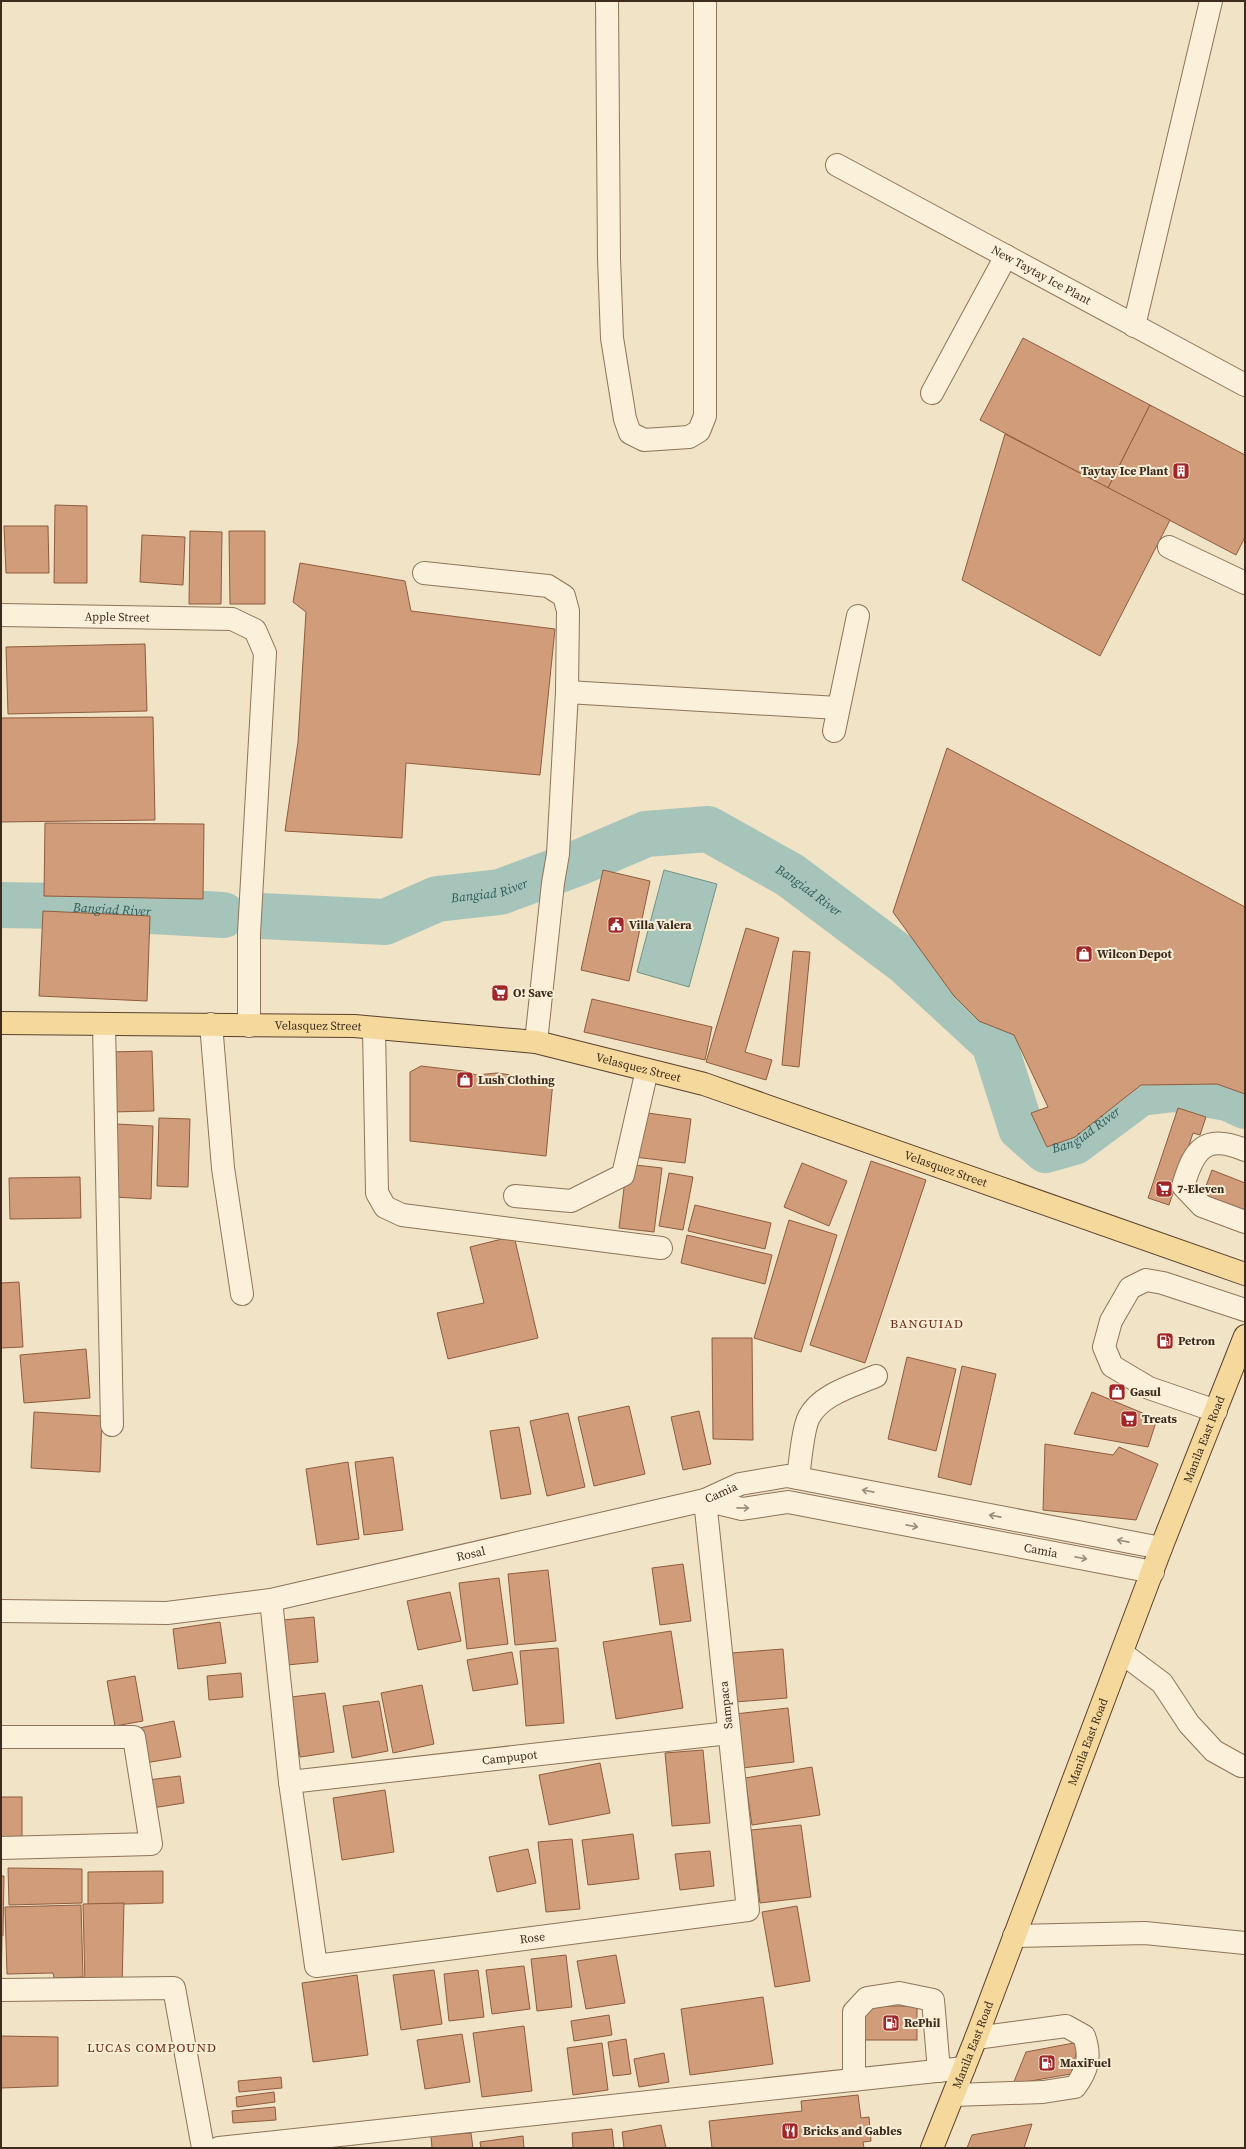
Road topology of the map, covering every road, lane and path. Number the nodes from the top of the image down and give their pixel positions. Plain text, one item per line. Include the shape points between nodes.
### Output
1 (607, 1) edge
2 (705, 1) edge
3 (1211, 1) edge
4 (837, 165) dead end
5 (1006, 256) junction
6 (1134, 326) junction
7 (1245, 385) edge
8 (932, 392) dead end
9 (1169, 547) dead end
10 (424, 573) dead end
11 (1245, 584) edge
12 (1, 615) edge
13 (858, 616) dead end
14 (567, 692) junction
15 (838, 708) junction
16 (834, 731) dead end
17 (1, 1023) edge
18 (104, 1024) junction
19 (211, 1024) junction
20 (249, 1026) junction
21 (374, 1028) junction
22 (536, 1042) junction
23 (647, 1070) junction
24 (1245, 1150) edge
25 (515, 1196) dead end
26 (1245, 1222) edge
27 (661, 1248) dead end
28 (1245, 1274) edge
29 (242, 1294) dead end
30 (1245, 1310) edge
31 (1245, 1336) edge
32 (876, 1376) dead end
33 (1216, 1411) junction
34 (112, 1425) dead end
35 (798, 1478) junction
36 (705, 1500) junction
37 (1161, 1548) junction
38 (1153, 1572) junction
39 (271, 1600) junction
40 (1, 1611) edge
41 (1122, 1653) junction
42 (729, 1733) junction
43 (1, 1737) edge
44 (1245, 1766) edge
45 (290, 1782) junction
46 (1, 1848) edge
47 (748, 1910) joint
48 (1014, 1936) junction
49 (1245, 1943) edge
50 (1, 1990) edge
51 (976, 2038) junction
52 (964, 2068) junction
53 (939, 2071) junction
54 (854, 2080) junction
55 (954, 2095) junction
56 (203, 2148) edge
57 (219, 2148) edge
58 (932, 2148) edge

1 - 2 street via 608,258 612,338 625,419 630,433 644,440 688,437 699,431 705,416
3 - 6 street
4 - 5 street, New Taytay Ice Plant
5 - 6 street, New Taytay Ice Plant
5 - 8 street
6 - 7 street, New Taytay Ice Plant
9 - 11 street
10 - 14 street via 548,586 564,596 568,611
12 - 20 street, Apple Street via 232,619 255,630 265,652 249,933
13 - 15 street
14 - 15 street
14 - 22 street via 558,854
15 - 16 street
17 - 18 main road, Velasquez Street
18 - 19 main road, Velasquez Street
18 - 34 street
19 - 20 main road, Velasquez Street
19 - 29 street via 223,1168
20 - 21 main road, Velasquez Street
21 - 22 main road, Velasquez Street
21 - 27 street via 377,1193 385,1207 402,1215
22 - 23 main road, Velasquez Street
23 - 25 street via 623,1175 571,1201
23 - 28 main road, Velasquez Street via 704,1084
24 - 26 street via 1210,1143 1199,1150 1188,1167 1183,1186 1202,1206
30 - 33 street via 1163,1283 1146,1280 1130,1288 1111,1321 1104,1347 1112,1366 1148,1388
31 - 33 main road, Manila East Road
32 - 35 street via 817,1405 808,1418
33 - 37 main road, Manila East Road
35 - 36 street, Camia via 787,1476 740,1484
37 -> 35 street, Camia
36 -> 38 street, Camia via 742,1509 788,1502
36 - 39 street, Rosal
36 - 42 street, Sampaca
37 - 38 main road, Manila East Road
38 - 41 main road, Manila East Road
39 - 40 street, Rosal via 168,1613
39 - 45 street
41 - 44 street via 1162,1683 1189,1724 1214,1751
41 - 48 main road, Manila East Road
42 - 45 street, Campupot
42 - 47 street, Sampaca
43 - 46 street via 134,1737 151,1844
45 - 47 street, Rose via 316,1966
48 - 49 street via 1145,1933
48 - 51 main road, Manila East Road
50 - 56 street via 174,1988
51 - 52 main road, Manila East Road
51 - 55 street via 1066,2026 1084,2036 1088,2049 1085,2073 1075,2086 1043,2092
52 - 53 street
52 - 55 main road, Manila East Road
53 - 54 street
53 - 54 street via 933,2000 899,1993 867,1998 854,2012
54 - 57 street
55 - 58 main road, Manila East Road

